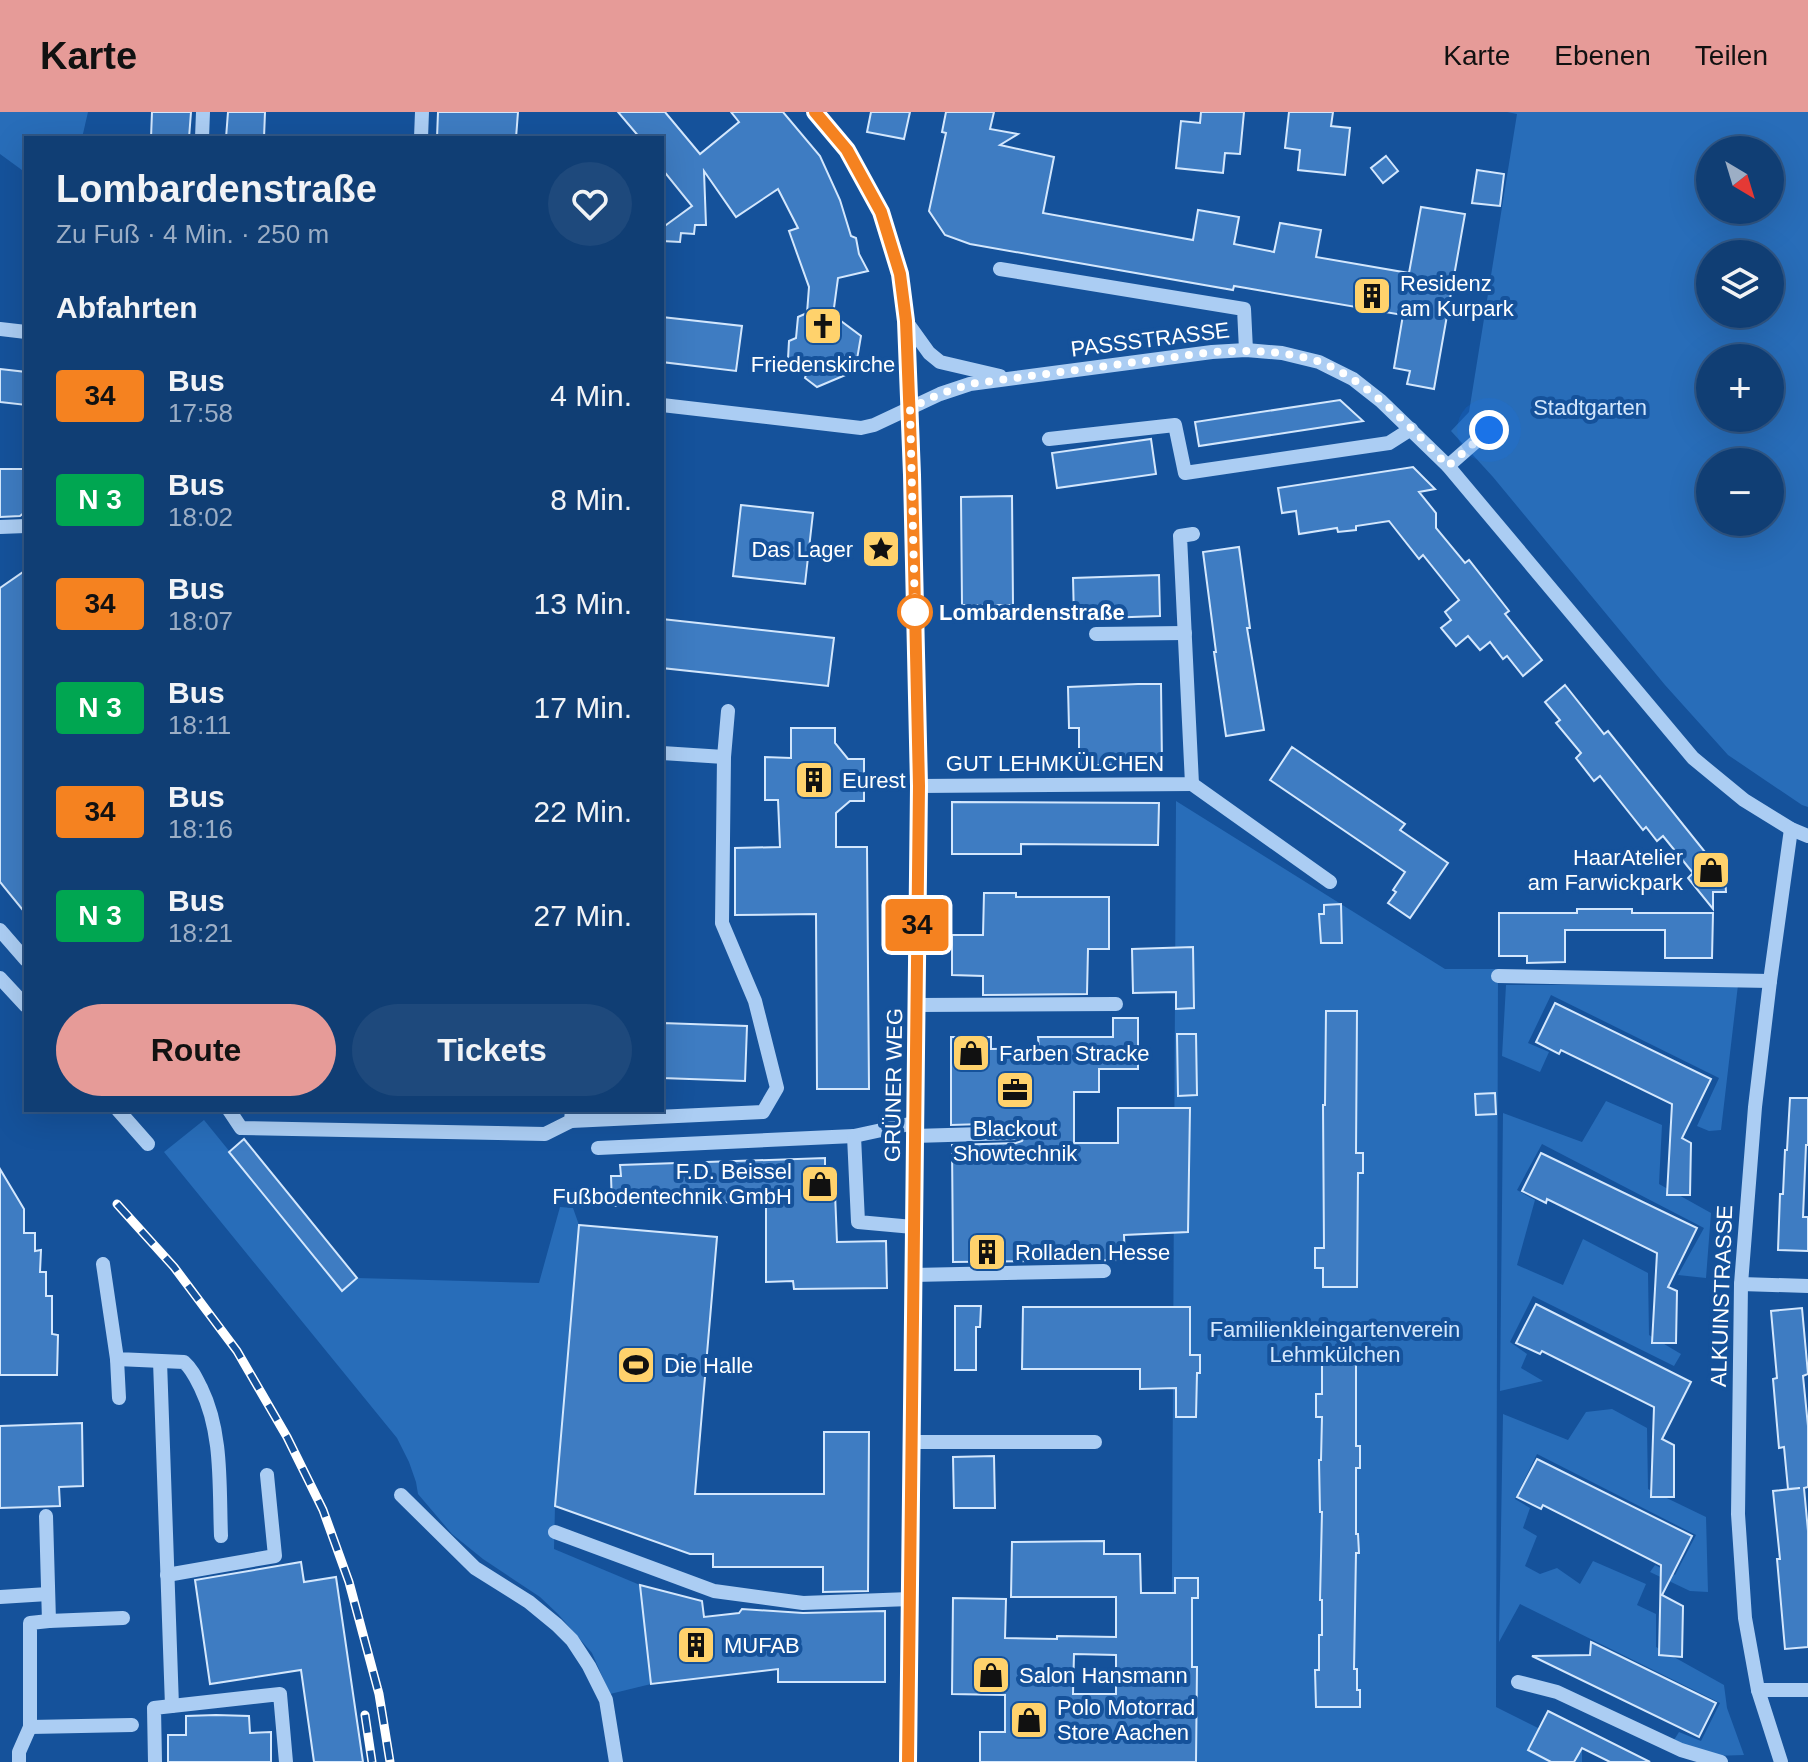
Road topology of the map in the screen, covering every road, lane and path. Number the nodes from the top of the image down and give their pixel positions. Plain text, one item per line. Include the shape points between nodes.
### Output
1 (203, 112) edge
2 (422, 112) edge
3 (815, 112) edge
4 (202, 136) edge
5 (421, 136) edge
6 (1000, 269) dead end
7 (906, 321) junction
8 (0, 329) edge
9 (24, 332) edge
10 (1246, 350) junction
11 (1008, 378) junction
12 (664, 405) edge
13 (910, 408) junction
14 (1411, 429) junction
15 (1489, 430) dead end
16 (1049, 439) dead end
17 (1448, 466) junction
18 (24, 526) edge
19 (0, 527) edge
20 (1193, 534) dead end
21 (1185, 633) junction
22 (1096, 634) dead end
23 (728, 711) dead end
24 (664, 753) edge
25 (724, 757) junction
26 (1192, 784) junction
27 (919, 786) junction
28 (1791, 829) junction
29 (1808, 836) edge
30 (1330, 882) dead end
31 (0, 930) edge
32 (24, 958) edge
33 (1498, 976) dead end
34 (0, 978) edge
35 (1770, 981) junction
36 (24, 1004) edge
37 (1116, 1004) dead end
38 (916, 1005) junction
39 (120, 1112) edge
40 (230, 1112) edge
41 (571, 1116) edge
42 (914, 1130) junction
43 (1016, 1133) dead end
44 (854, 1136) junction
45 (148, 1144) dead end
46 (598, 1148) dead end
47 (913, 1227) junction
48 (103, 1264) dead end
49 (1104, 1271) dead end
50 (913, 1275) junction
51 (1741, 1284) junction
52 (1808, 1286) edge
53 (117, 1359) junction
54 (160, 1361) junction
55 (119, 1398) dead end
56 (911, 1442) junction
57 (1095, 1442) dead end
58 (267, 1475) dead end
59 (401, 1495) dead end
60 (46, 1516) dead end
61 (555, 1532) dead end
62 (221, 1536) dead end
63 (167, 1575) junction
64 (48, 1594) junction
65 (0, 1597) edge
66 (910, 1599) junction
67 (123, 1618) dead end
68 (49, 1621) junction
69 (1518, 1682) dead end
70 (1758, 1690) junction
71 (1808, 1690) edge
72 (172, 1706) junction
73 (132, 1725) dead end
74 (30, 1727) junction
75 (19, 1762) edge
76 (155, 1762) edge
77 (286, 1762) edge
78 (616, 1762) edge
79 (908, 1762) edge
80 (1721, 1762) edge
81 (1781, 1762) edge

1 - 4 street
2 - 5 street
3 - 7 street via 847,150 881,212 900,274
6 - 10 street via 1244,309
7 - 11 street via 940,362
7 - 13 street
8 - 9 street
10 - 11 street, PASSSTRASSE
10 - 14 street, PASSSTRASSE via 1319,362 1353,379
11 - 13 street, PASSSTRASSE via 970,384
12 - 13 street via 861,428
13 - 27 street, GRÜNER WEG
14 - 16 street via 1389,443 1185,473 1175,425
14 - 17 street, PASSSTRASSE
15 - 17 street
17 - 28 street, PASSSTRASSE via 1693,758 1744,800
18 - 19 street
20 - 21 street, GUT LEHMKÜLCHEN via 1180,536
21 - 22 street
21 - 26 street, GUT LEHMKÜLCHEN
23 - 25 street
24 - 25 street
25 - 41 street via 722,923 755,1001 777,1088 763,1112
26 - 27 street, GUT LEHMKÜLCHEN
26 - 30 street, GUT LEHMKÜLCHEN
27 - 38 street, GRÜNER WEG
28 - 29 street, PASSSTRASSE
28 - 35 street, ALKUINSTRASSE
31 - 32 street
33 - 35 street
34 - 36 street
35 - 51 street, ALKUINSTRASSE
37 - 38 street
38 - 42 street, GRÜNER WEG
39 - 45 street
40 - 41 street via 241,1128 545,1134
42 - 43 street
42 - 44 street
42 - 47 street, GRÜNER WEG
44 - 46 street
44 - 47 street via 858,1222
47 - 50 street, GRÜNER WEG
48 - 53 street
49 - 50 street
50 - 56 street, GRÜNER WEG
51 - 52 street
51 - 70 street, ALKUINSTRASSE via 1738,1514 1745,1618
53 - 54 street
53 - 55 street
54 - 62 street via 187,1364 209,1404 215,1425
54 - 63 street
56 - 57 street
56 - 66 street, GRÜNER WEG
58 - 63 street via 275,1556
59 - 78 street via 475,1568 529,1602 572,1640 606,1700
60 - 64 street
61 - 66 street via 714,1591 803,1603
63 - 72 street
64 - 65 street
64 - 68 street
66 - 79 street, GRÜNER WEG
67 - 68 street
68 - 74 street via 30,1623
69 - 80 street via 1557,1692 1681,1750
70 - 71 street
70 - 81 street, ALKUINSTRASSE
72 - 76 street via 154,1708
72 - 77 street via 280,1694
73 - 74 street
74 - 75 street

